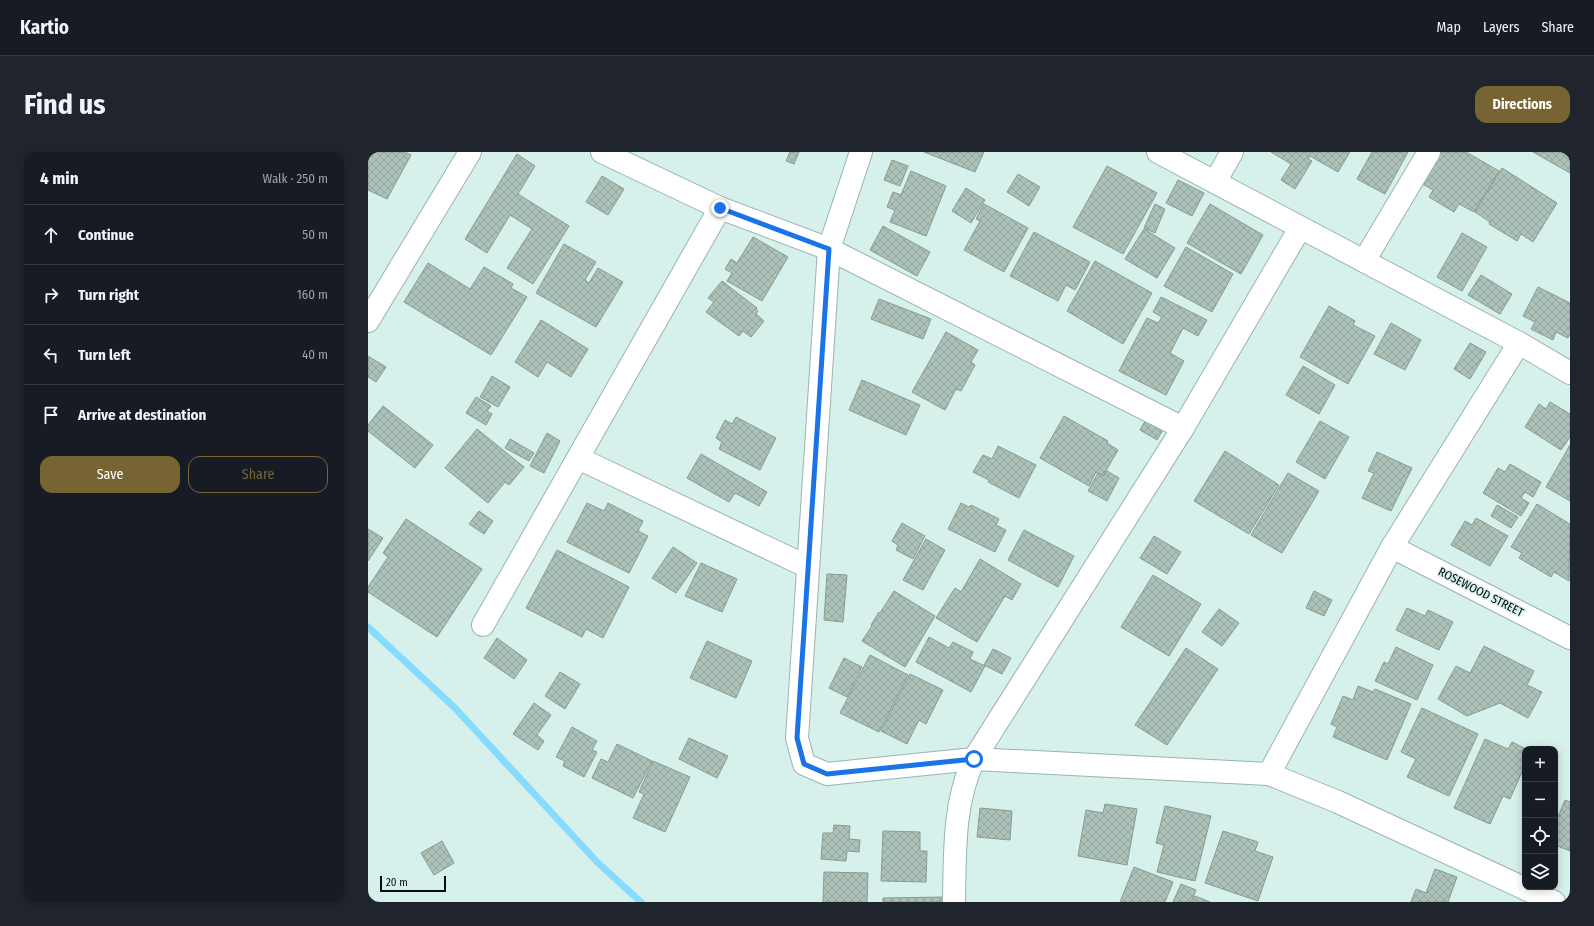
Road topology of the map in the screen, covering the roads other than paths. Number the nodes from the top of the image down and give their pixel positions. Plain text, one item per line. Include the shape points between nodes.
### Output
1 (470, 152) edge
2 (602, 152) edge
3 (861, 152) edge
4 (1158, 152) edge
5 (1232, 152) edge
6 (1429, 152) edge
7 (1215, 182) junction
8 (720, 208) junction
9 (1300, 228) junction
10 (829, 249) junction
11 (1364, 261) junction
12 (368, 321) edge
13 (1519, 343) junction
14 (1570, 373) edge
15 (1183, 428) junction
16 (578, 458) junction
17 (1392, 546) junction
18 (808, 567) junction
19 (483, 625) dead end
20 (1570, 638) edge
21 (974, 759) junction
22 (1269, 774) junction
23 (954, 902) edge
24 (1554, 902) edge

1 - 12 street
2 - 8 street
3 - 10 street
4 - 7 street
5 - 7 street
6 - 11 street
7 - 9 street
8 - 10 street
8 - 16 street
9 - 11 street
9 - 15 street
10 - 15 street
10 - 18 street
11 - 13 street
13 - 14 street
13 - 17 street
15 - 21 street
16 - 18 street
16 - 19 street
17 - 20 street, ROSEWOOD STREET
17 - 22 street
18 - 21 street via 797,738 804,764 827,774
21 - 22 street
21 - 23 street via 965,779 958,810
22 - 24 street via 1338,802

